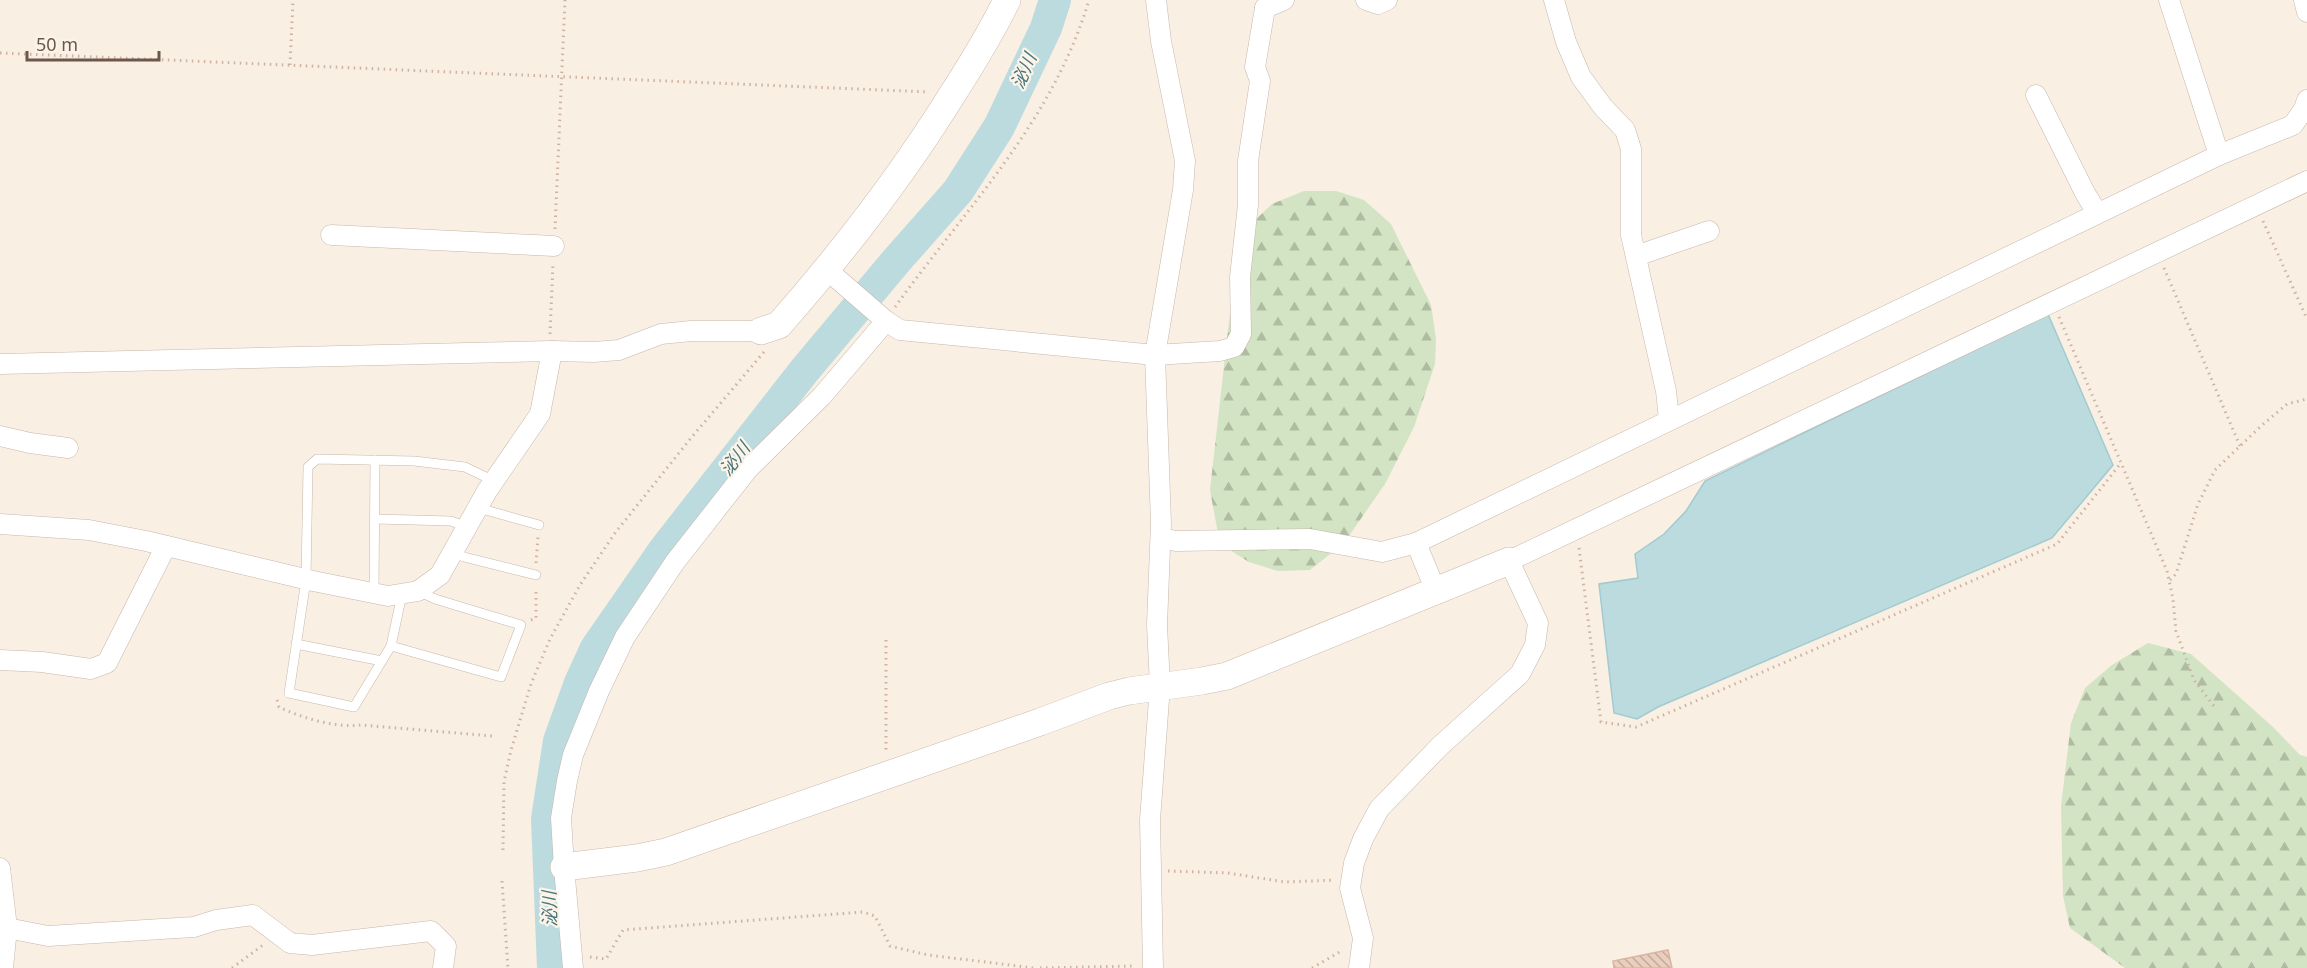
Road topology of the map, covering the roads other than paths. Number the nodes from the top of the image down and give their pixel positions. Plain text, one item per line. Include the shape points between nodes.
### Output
1 (1007, 0) edge
2 (1156, 0) edge
3 (1284, 0) edge
4 (1366, 0) edge
5 (1387, 0) edge
6 (1554, 0) edge
7 (2169, 0) edge
8 (2304, 0) edge
9 (1260, 4) edge
10 (2307, 12) edge
11 (2036, 95) dead end
12 (2307, 100) edge
13 (2219, 155) junction
14 (2307, 181) edge
15 (2097, 213) junction
16 (1709, 231) dead end
17 (331, 235) dead end
18 (554, 246) road end
19 (1636, 256) junction
20 (831, 274) junction
21 (881, 317) junction
22 (770, 328) joint
23 (552, 351) junction
24 (1155, 355) junction
25 (0, 364) edge
26 (1669, 419) junction
27 (0, 436) edge
28 (68, 448) dead end
29 (375, 460) junction
30 (494, 481) junction
31 (478, 508) junction
32 (375, 519) junction
33 (0, 524) edge
34 (539, 525) dead end
35 (467, 527) junction
36 (1161, 538) junction
37 (1416, 543) junction
38 (166, 546) junction
39 (452, 552) junction
40 (1509, 561) junction
41 (536, 575) dead end
42 (306, 580) junction
43 (1436, 591) junction
44 (410, 592) junction
45 (374, 593) junction
46 (296, 644) junction
47 (391, 646) junction
48 (0, 660) edge
49 (382, 661) junction
50 (1160, 686) junction
51 (564, 867) junction
52 (0, 868) edge
53 (7, 928) junction
54 (573, 961) edge
55 (1153, 967) edge
56 (3, 968) edge
57 (442, 968) edge
58 (1359, 968) edge

1 - 20 street via 954,93
2 - 24 street via 1185,161
3 - 9 street
4 - 5 street via 1378,4
6 - 19 street via 1581,77 1625,130 1631,149 1631,235
7 - 13 street
8 - 10 street
9 - 24 street via 1255,67 1260,81 1248,161 1248,205 1240,277 1242,334 1234,347 1220,351
11 - 15 street
12 - 13 street via 2293,125
13 - 15 street
14 - 40 street
15 - 26 street
16 - 19 street
17 - 18 street
19 - 26 street
20 - 21 street
20 - 22 street
21 - 24 street via 900,330
21 - 51 street via 822,396 748,470 675,562 625,637 573,754 561,818
22 - 23 street via 661,334 619,350
23 - 25 street
23 - 30 street via 540,414
24 - 36 street
26 - 37 street
27 - 28 street
29 - 30 lane via 465,467
29 - 32 lane
29 - 42 lane via 317,459 308,467
30 - 31 street
31 - 34 lane
31 - 35 street
32 - 35 lane via 451,520
32 - 45 lane
33 - 38 street via 89,530
35 - 39 street
36 - 37 street via 1310,539 1382,552
36 - 50 street via 1157,625
37 - 43 street
38 - 42 street
38 - 48 street via 107,663 91,669
39 - 41 lane
39 - 44 street via 440,575
40 - 43 street
40 - 58 street via 1538,623 1535,645 1521,674 1440,746 1380,809 1357,855 1350,888 1363,938
42 - 45 street
42 - 46 lane
43 - 50 street via 1227,676
44 - 45 street via 388,596
44 - 47 lane
44 - 47 lane via 521,625 501,677
46 - 49 lane
46 - 49 lane via 289,693 354,707
47 - 49 lane
50 - 51 street via 1109,696 666,852
50 - 55 street via 1150,820
51 - 54 street
52 - 53 street
53 - 56 street
53 - 57 street via 48,936 194,927 252,915 290,943 312,945 431,931 446,946

